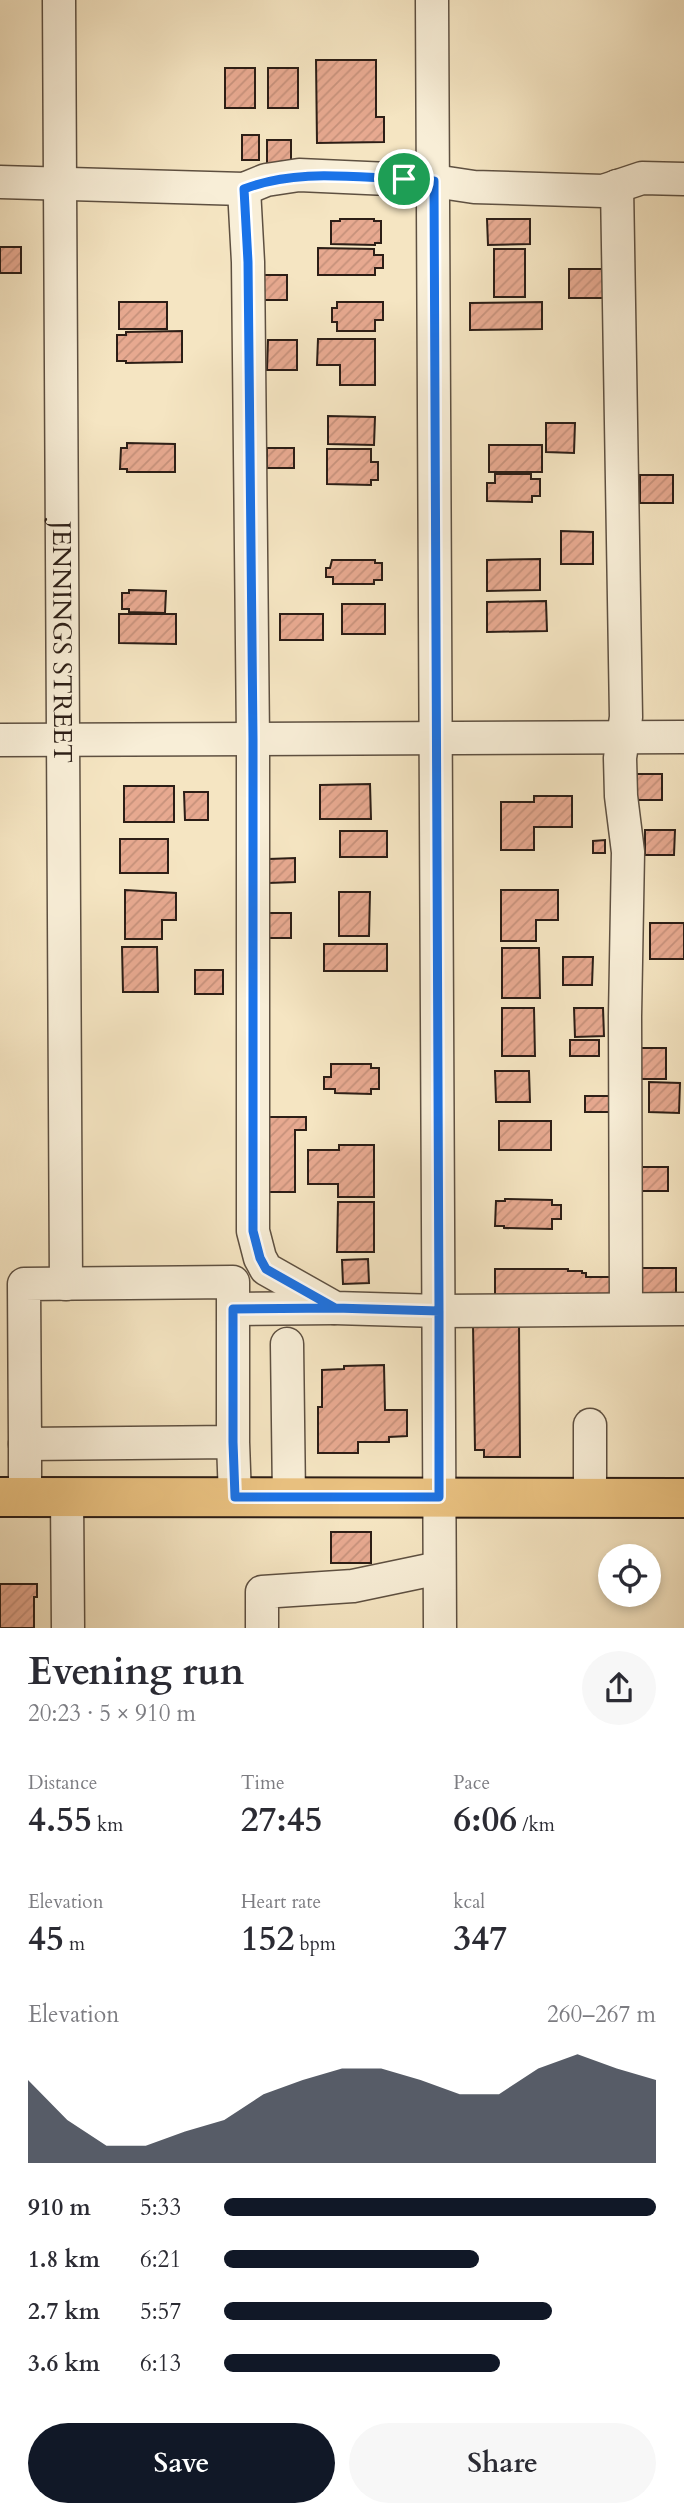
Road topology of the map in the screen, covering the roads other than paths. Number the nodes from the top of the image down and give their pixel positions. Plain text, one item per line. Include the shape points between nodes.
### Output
1 (59, 0) edge
2 (432, 0) edge
3 (684, 179) edge
4 (434, 181) junction
5 (0, 182) edge
6 (60, 183) junction
7 (617, 186) junction
8 (244, 189) junction
9 (623, 737) junction
10 (684, 737) edge
11 (62, 739) junction
12 (253, 739) junction
13 (436, 739) junction
14 (0, 740) edge
15 (66, 1284) junction
16 (335, 1308) junction
17 (233, 1309) junction
18 (626, 1309) junction
19 (684, 1309) edge
20 (439, 1311) junction
21 (287, 1344) dead end
22 (590, 1425) dead end
23 (233, 1442) junction
24 (25, 1444) junction
25 (13, 1497) edge
26 (67, 1497) junction
27 (235, 1497) junction
28 (289, 1497) junction
29 (439, 1497) junction
30 (590, 1498) junction
31 (684, 1498) edge
32 (439, 1568) junction
33 (68, 1628) edge
34 (262, 1628) edge
35 (440, 1628) edge

1 - 6 street, JENNINGS STREET
2 - 4 street
3 - 7 street via 642,178
4 - 7 street via 474,187 603,191
4 - 8 street via 299,175
4 - 13 street
5 - 6 street
6 - 8 street
6 - 11 street, JENNINGS STREET
7 - 9 street
8 - 12 street
9 - 10 street
9 - 13 street
9 - 18 street via 621,796 628,852
11 - 12 street
11 - 14 street
11 - 15 street, JENNINGS STREET
12 - 13 street
12 - 16 street via 253,1231 266,1269
13 - 20 street
15 - 17 street via 233,1282
15 - 24 street via 24,1284
16 - 17 street
16 - 20 street
17 - 23 street
18 - 19 street
18 - 20 street
20 - 29 street
21 - 28 street
22 - 30 street
23 - 24 street
23 - 27 street
24 - 25 street
25 - 26 main road
26 - 27 main road
26 - 33 street
27 - 28 main road
28 - 29 main road
29 - 30 main road
29 - 32 street
30 - 31 main road
32 - 34 street via 353,1586 262,1592
32 - 35 street

